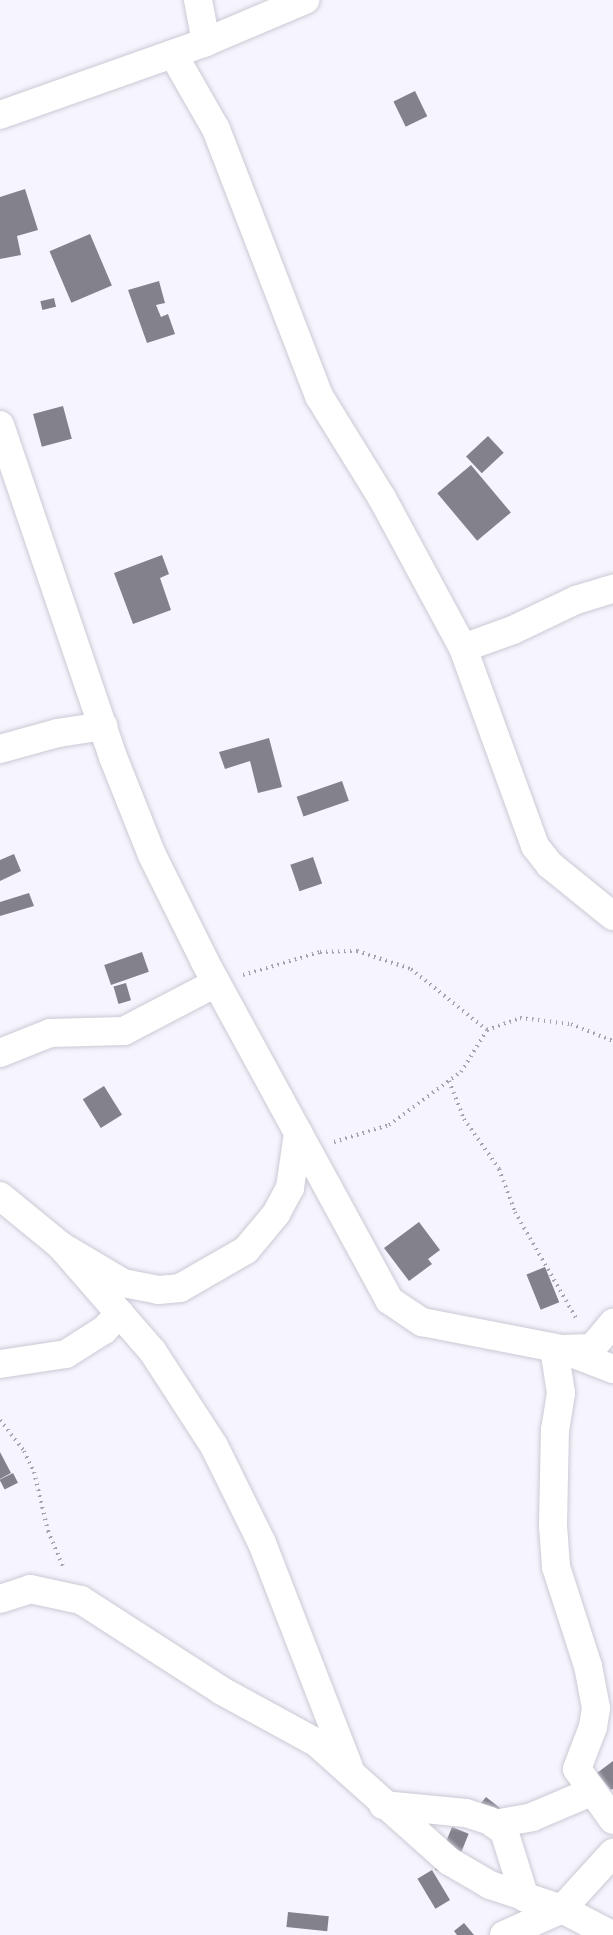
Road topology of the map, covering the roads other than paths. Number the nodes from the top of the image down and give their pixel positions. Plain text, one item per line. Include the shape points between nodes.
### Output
1 (198, 0) edge
2 (305, 0) edge
3 (206, 42) junction
4 (173, 54) junction
5 (0, 115) edge
6 (3, 440) edge
7 (613, 589) edge
8 (463, 648) junction
9 (103, 726) junction
10 (0, 749) edge
11 (613, 916) edge
12 (216, 983) junction
13 (0, 1053) edge
14 (303, 1142) junction
15 (0, 1196) edge
16 (61, 1246) junction
17 (120, 1313) junction
18 (613, 1323) edge
19 (557, 1349) junction
20 (0, 1365) edge
21 (613, 1369) edge
22 (0, 1599) edge
23 (352, 1774) junction
24 (591, 1792) junction
25 (383, 1805) junction
26 (613, 1820) edge
27 (494, 1824) junction
28 (613, 1853) edge
29 (525, 1898) junction
30 (562, 1910) junction
31 (504, 1935) edge
32 (612, 1935) edge

1 - 3 street
2 - 3 street
3 - 4 street
4 - 5 street
4 - 8 street via 216,129 319,396 382,498
6 - 9 street
7 - 8 street via 576,600
8 - 11 street via 535,846 550,865
9 - 10 street
9 - 12 street via 152,855
12 - 13 street via 124,1031 50,1034
12 - 14 street
14 - 16 street via 290,1188 276,1214 246,1250 180,1288 158,1290 123,1283
14 - 19 street via 393,1305 422,1322
15 - 16 street
16 - 17 street
17 - 20 street via 104,1330 66,1354
17 - 23 street via 153,1352 214,1446 262,1543
18 - 19 street via 592,1348
19 - 21 street
19 - 24 street via 561,1393 555,1429 556,1567 588,1666 596,1708 578,1769
22 - 23 street via 30,1589 81,1600 222,1690 317,1743
23 - 25 street
24 - 26 street
24 - 27 street via 532,1817
25 - 27 street via 466,1813
25 - 29 street via 449,1862 490,1885
27 - 29 street via 504,1831
28 - 30 street
29 - 30 street
30 - 31 street
30 - 32 street

